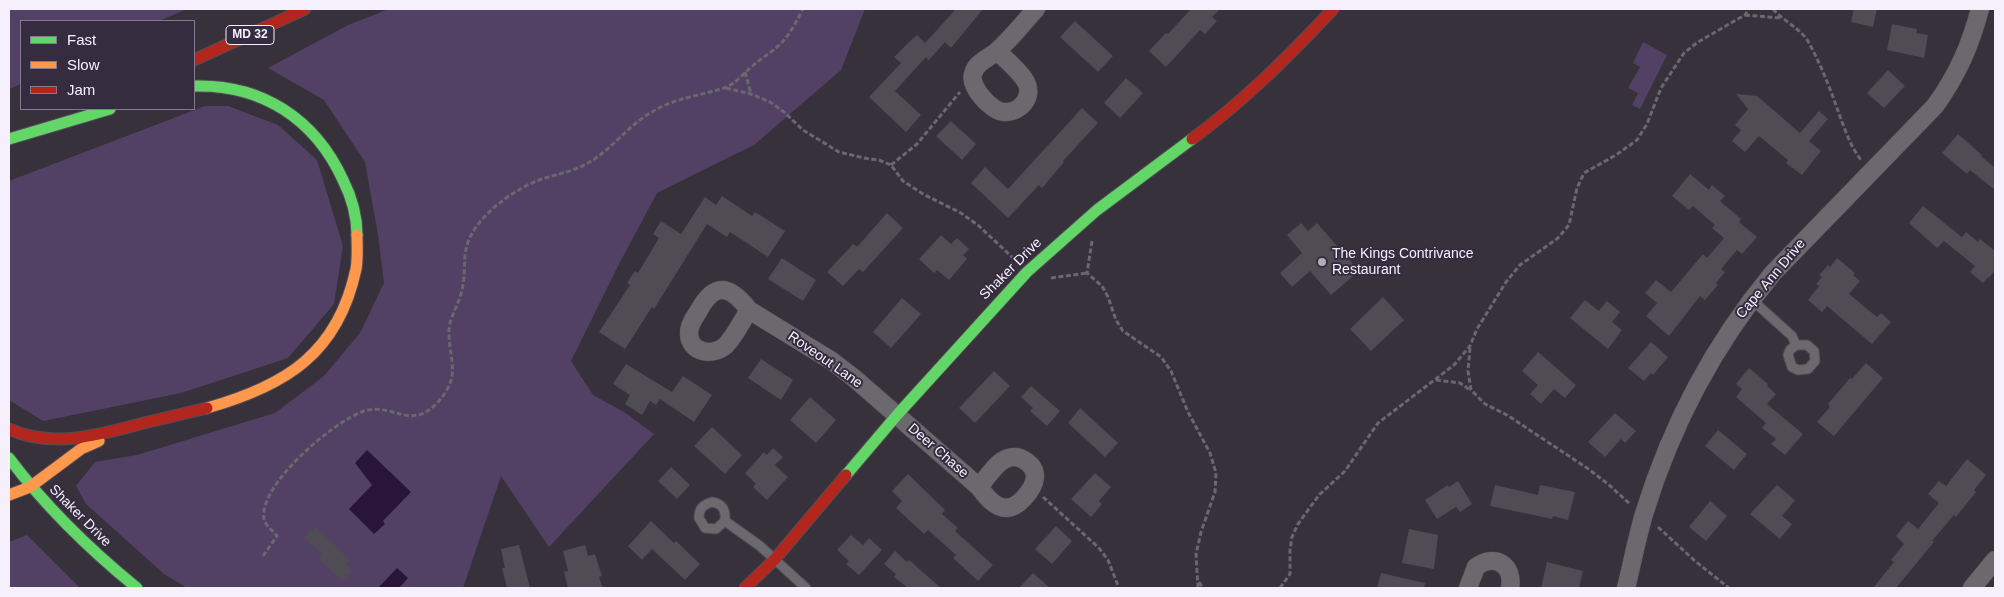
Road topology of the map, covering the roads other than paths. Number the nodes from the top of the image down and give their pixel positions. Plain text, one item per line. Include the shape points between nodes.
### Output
1 (305, 9) edge
2 (1036, 9) edge
3 (1333, 9) edge
4 (1980, 9) edge
5 (997, 51) junction
6 (195, 60) edge
7 (195, 86) edge
8 (71, 110) edge
9 (107, 110) edge
10 (9, 134) edge
11 (9, 139) edge
12 (1751, 300) junction
13 (750, 310) dead end
14 (1796, 345) dead end
15 (897, 415) junction
16 (9, 429) edge
17 (123, 429) junction
18 (9, 458) edge
19 (30, 487) junction
20 (978, 487) junction
21 (9, 494) edge
22 (725, 521) dead end
23 (774, 559) junction
24 (1995, 560) edge
25 (137, 588) edge
26 (746, 588) edge
27 (806, 588) edge
28 (1468, 588) edge
29 (1510, 588) edge
30 (1626, 588) edge
31 (1972, 588) edge

1 - 6 main road, MD 32
2 - 5 street
3 - 15 main road, Shaker Drive via 1252,91 1057,244 992,309
4 - 12 street, Cape Ann Drive via 1952,82 1935,106 1792,251
5 - 5 street via 975,68 972,82 997,111 1014,111 1023,105 1029,88
7 - 17 main road via 214,84 237,88 263,98 290,113 330,152 344,178 358,229 354,284 328,338 300,367 275,384 246,396
8 - 10 main road
9 - 11 main road
12 - 14 lane via 1792,336
12 - 30 street, Cape Ann Drive via 1716,351 1684,409 1644,515
13 - 15 street, Roveout Lane via 832,362
15 - 20 street, Deer Chase
15 - 23 main road, Shaker Drive
16 - 17 main road via 26,438 44,441
17 - 19 main road via 81,449
18 - 19 main road, Shaker Drive
19 - 21 main road
19 - 25 main road, Shaker Drive via 82,541
20 - 20 street, Deer Chase via 997,506 1014,507 1033,488 1036,479 1034,471 1022,458 1015,456 1000,462
22 - 23 lane
23 - 26 main road, Shaker Drive
23 - 27 lane
24 - 31 street
28 - 29 street via 1476,567 1487,560 1500,562 1506,567 1511,575

